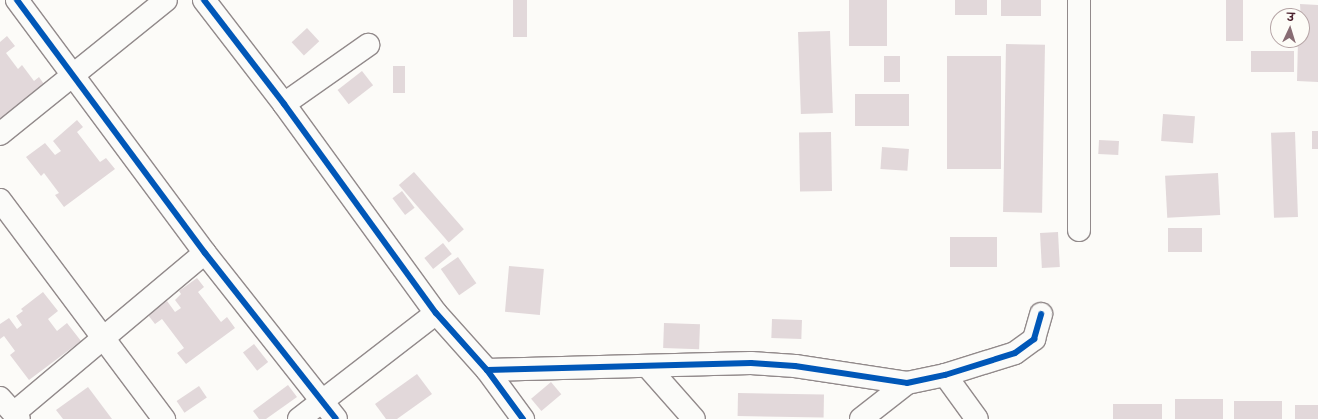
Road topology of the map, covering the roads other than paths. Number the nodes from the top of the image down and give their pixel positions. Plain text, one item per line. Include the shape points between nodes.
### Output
1 (17, 0) edge
2 (166, 0) edge
3 (204, 0) edge
4 (1079, 0) edge
5 (368, 45) dead end
6 (74, 74) junction
7 (284, 104) junction
8 (0, 134) edge
9 (0, 200) edge
10 (1079, 230) dead end
11 (205, 253) junction
12 (436, 313) junction
13 (1041, 314) dead end
14 (104, 337) junction
15 (648, 367) junction
16 (487, 370) junction
17 (945, 375) junction
18 (907, 383) junction
19 (322, 400) junction
20 (11, 410) edge
21 (164, 419) edge
22 (299, 419) edge
23 (336, 419) edge
24 (523, 419) edge
25 (694, 419) edge
26 (861, 419) edge
27 (977, 419) edge

1 - 6 street
2 - 6 street
3 - 7 street
4 - 10 street
5 - 7 street
6 - 8 street
6 - 11 street
7 - 12 street
9 - 14 street
11 - 14 street
11 - 19 street
12 - 16 street
12 - 19 street
13 - 17 street via 1034,339 1015,353
14 - 20 street
14 - 21 street
15 - 16 street
15 - 18 street via 766,364
15 - 25 street
16 - 24 street
17 - 18 street
17 - 27 street
18 - 26 street
19 - 22 street
19 - 23 street

